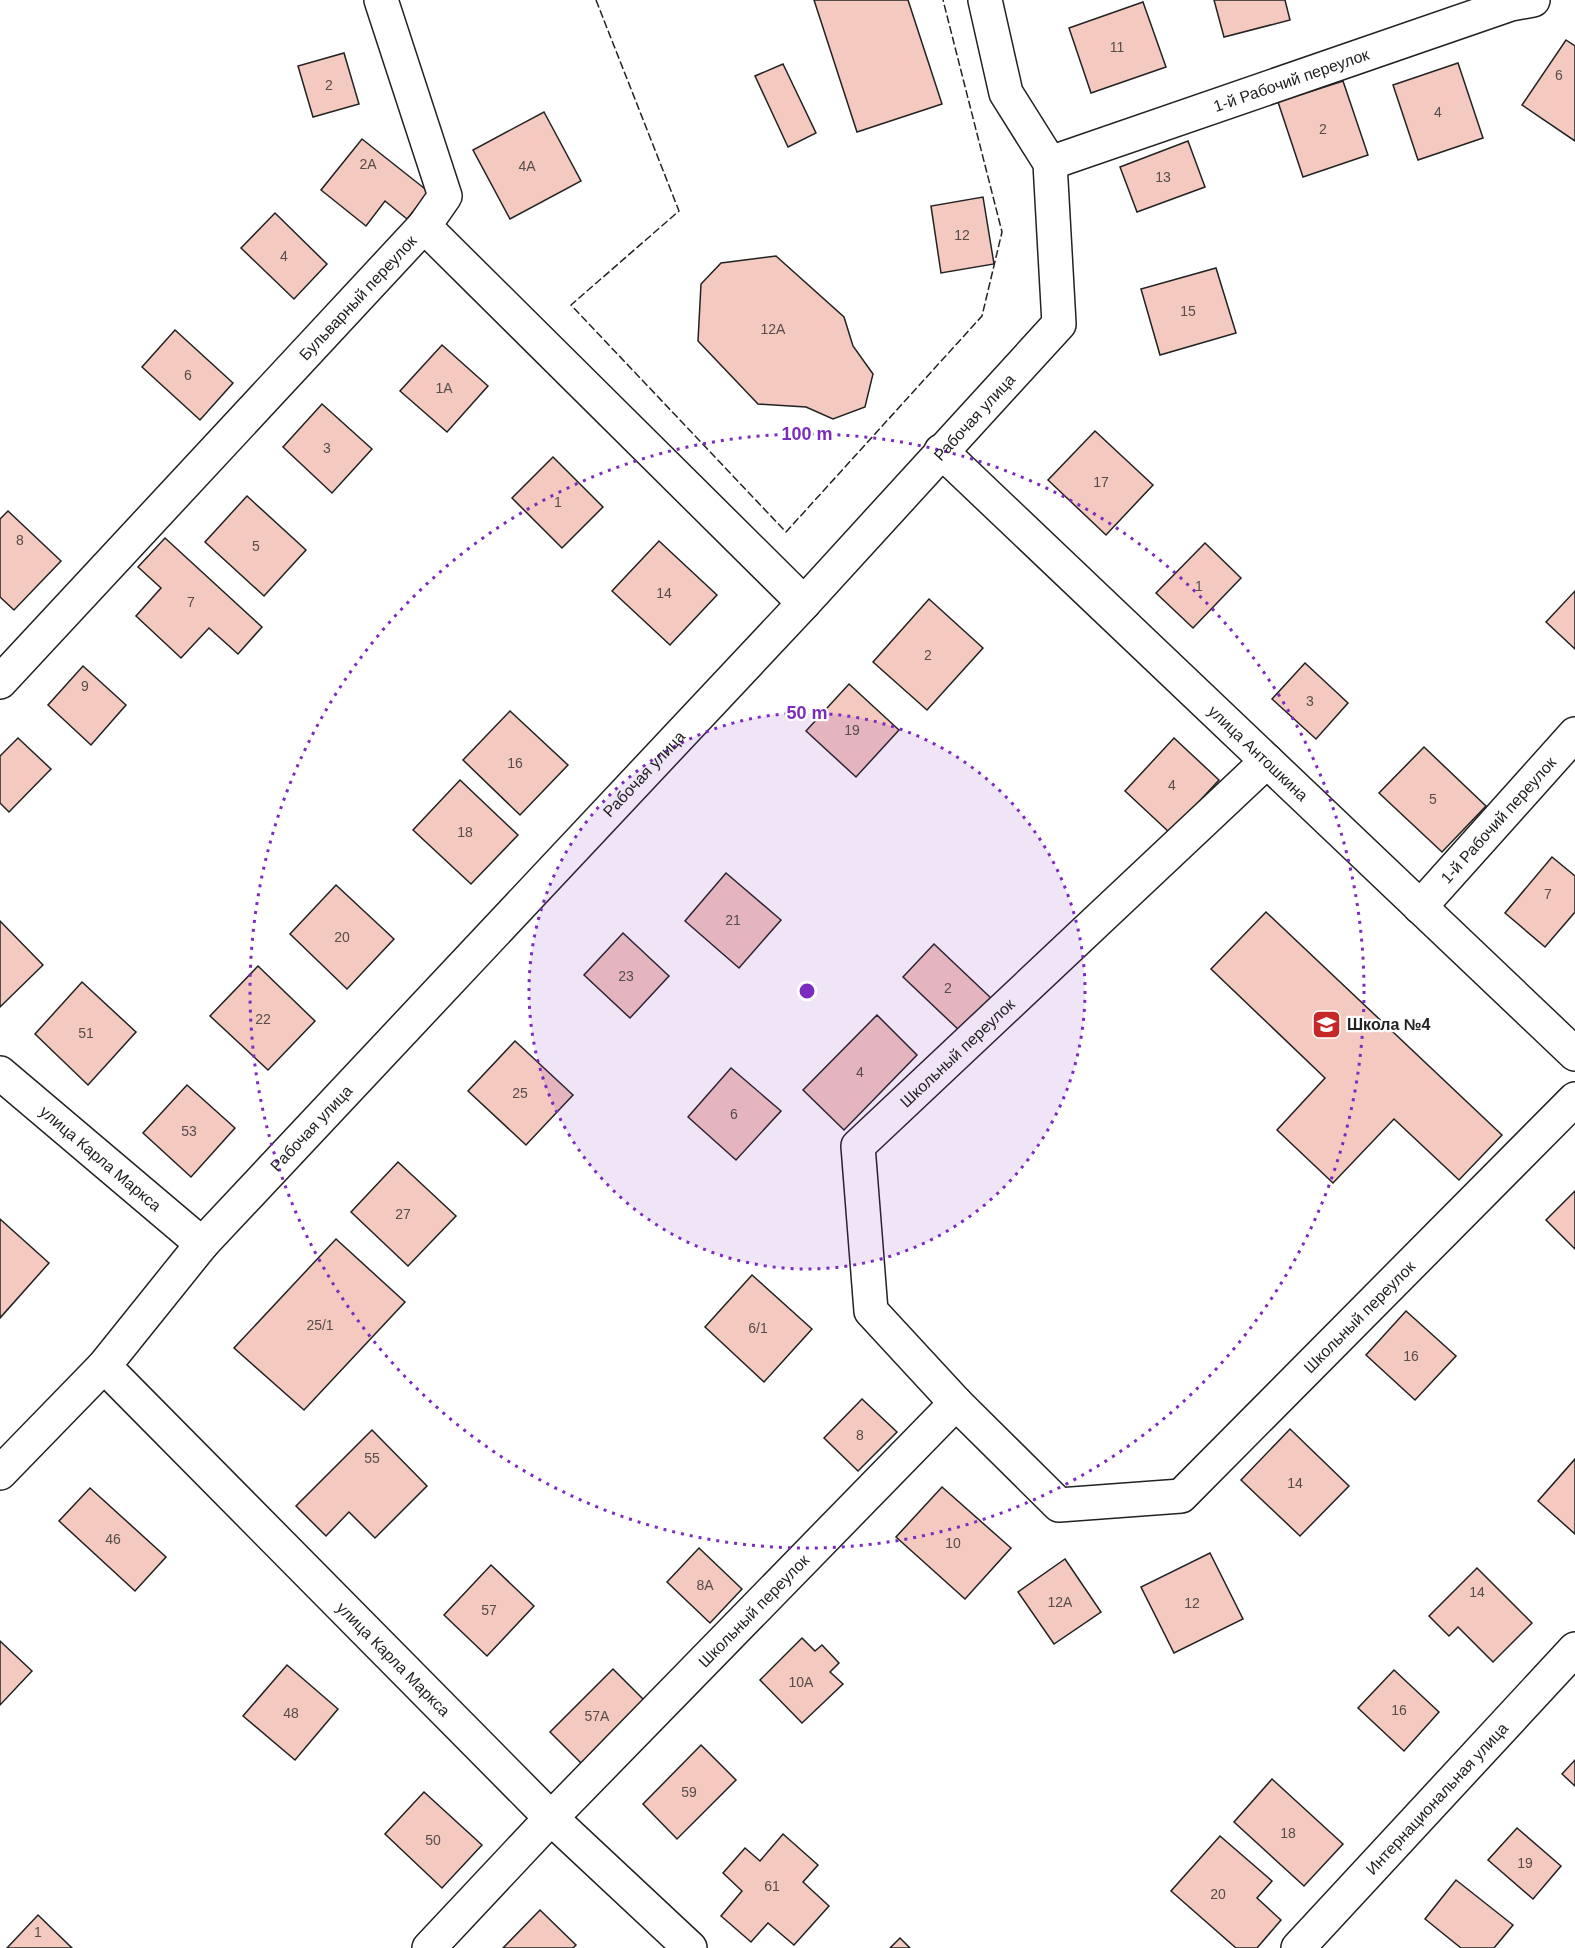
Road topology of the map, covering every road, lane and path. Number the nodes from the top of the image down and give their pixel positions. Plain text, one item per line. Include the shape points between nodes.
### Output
1 (381, 0) edge
2 (985, 0) edge
3 (1533, 0) edge
4 (1050, 163) junction
5 (424, 226) junction
6 (941, 451) junction
7 (804, 603) junction
8 (0, 682) edge
9 (1575, 734) edge
10 (1267, 761) junction
11 (1420, 907) junction
12 (1575, 1054) edge
13 (0, 1073) edge
14 (1575, 1099) edge
15 (202, 1244) junction
16 (104, 1366) junction
17 (956, 1403) junction
18 (0, 1473) edge
19 (1575, 1649) edge
20 (551, 1818) junction
21 (429, 1948) edge
22 (690, 1948) edge
23 (1298, 1948) edge

1 - 5 street via 445,196
2 - 4 street, Рабочая улица via 1006,93
3 - 4 street, 1-й Рабочий переулок via 1510,4
4 - 6 street, Рабочая улица via 1059,324
5 - 7 street, Бульварный переулок
5 - 8 street, Бульварный переулок
6 - 7 street, Рабочая улица
6 - 10 street, улица Антошкина
7 - 15 street, Рабочая улица
9 - 11 street, 1-й Рабочий переулок
10 - 11 street, улица Антошкина
10 - 17 street, Школьный переулок via 858,1146 871,1311
11 - 12 street, улица Антошкина
13 - 15 street, улица Карла Маркса
14 - 17 street, Школьный переулок via 1181,1496 1059,1504
15 - 16 street, Рабочая улица
16 - 18 street, Рабочая улица
16 - 20 street, улица Карла Маркса
17 - 20 street, Школьный переулок
19 - 23 street, Интернациональная улица
20 - 21 street, Школьный переулок
20 - 22 street, улица Карла Маркса

